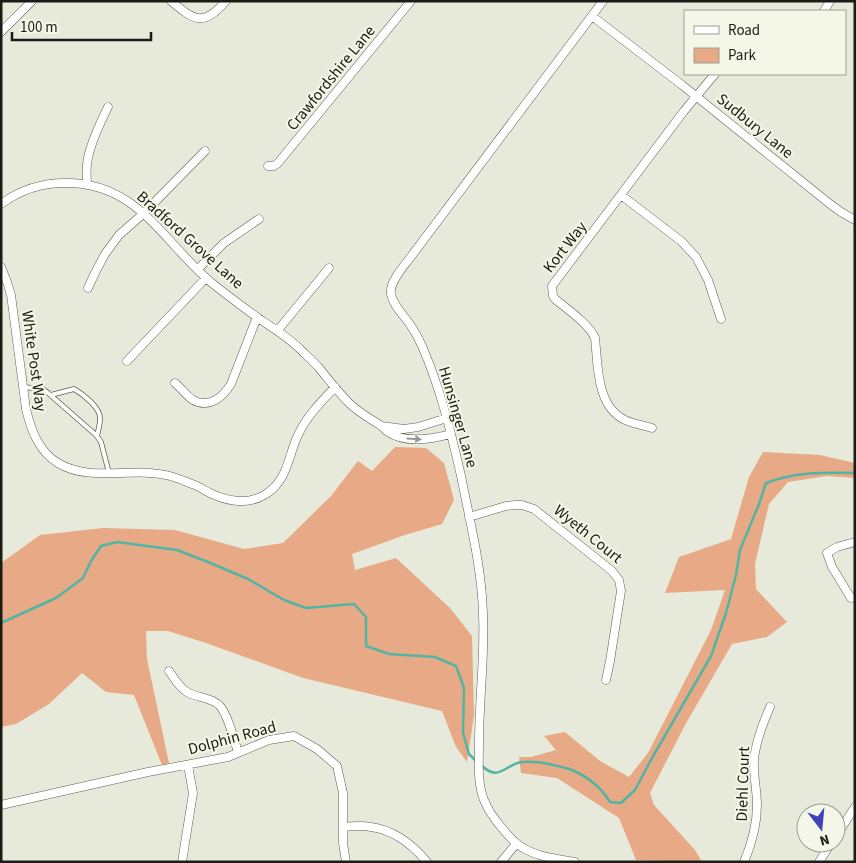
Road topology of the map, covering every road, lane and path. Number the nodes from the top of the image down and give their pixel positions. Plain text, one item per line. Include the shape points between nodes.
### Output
1 (32, 1) edge
2 (171, 1) edge
3 (226, 1) edge
4 (411, 1) edge
5 (603, 1) edge
6 (592, 16) junction
7 (1, 32) edge
8 (714, 75) edge
9 (696, 97) junction
10 (108, 107) dead end
11 (205, 150) dead end
12 (268, 166) dead end
13 (87, 185) junction
14 (621, 195) junction
15 (1, 204) edge
16 (144, 213) junction
17 (259, 219) dead end
18 (855, 220) edge
19 (1, 267) edge
20 (329, 268) dead end
21 (198, 269) junction
22 (206, 278) junction
23 (88, 288) dead end
24 (257, 317) junction
25 (721, 319) dead end
26 (278, 330) junction
27 (127, 361) dead end
28 (175, 383) dead end
29 (23, 387) junction
30 (335, 387) junction
31 (50, 395) junction
32 (447, 418) junction
33 (381, 426) junction
34 (652, 428) dead end
35 (451, 434) junction
36 (97, 436) junction
37 (109, 473) junction
38 (469, 517) junction
39 (855, 542) edge
40 (851, 598) dead end
41 (169, 671) dead end
42 (606, 680) dead end
43 (770, 707) dead end
44 (238, 752) junction
45 (188, 765) junction
46 (1, 804) edge
47 (855, 807) edge
48 (846, 821) edge
49 (343, 827) junction
50 (516, 844) junction
51 (182, 862) edge
52 (346, 862) edge
53 (427, 862) edge
54 (501, 862) edge
55 (575, 862) edge
56 (744, 862) edge

1 - 7 street
2 - 3 street via 188,15 204,18
4 - 12 street, Crawfordshire Lane via 278,163
5 - 6 street, Hunsinger Lane
6 - 9 street, Sudbury Lane
6 - 32 street, Hunsinger Lane via 393,284 391,290 395,304 421,343
8 - 9 street, Kort Way
9 - 14 street, Kort Way
9 - 18 street, Sudbury Lane via 830,204
10 - 13 street via 91,148
11 - 16 street
13 - 15 street, Bradford Grove Lane via 45,184 16,194
13 - 16 street, Bradford Grove Lane via 116,194
14 - 25 street via 696,257 708,280
14 - 34 street, Kort Way via 553,284 552,296 592,332 606,402 617,415
16 - 21 street, Bradford Grove Lane
16 - 23 street via 119,235
17 - 21 street via 224,243
19 - 29 street, White Post Way via 11,295
20 - 26 street
21 - 22 street, Bradford Grove Lane
22 - 24 street, Bradford Grove Lane
22 - 27 street
24 - 26 street, Bradford Grove Lane
24 - 28 street via 231,384 221,397 202,403 193,400
26 - 30 street, Bradford Grove Lane via 318,366
29 - 31 lane via 43,389
29 - 37 street, White Post Way via 30,425 39,444 51,458 77,472
30 - 33 street, Bradford Grove Lane via 355,408
30 - 37 street, White Post Way via 307,418 279,482 268,493 254,499 227,500 192,484 157,474
31 - 36 lane
31 - 36 lane via 74,389 81,393 101,417
32 - 33 street, Bradford Grove Lane via 418,427
32 - 35 street, Hunsinger Lane
33 -> 35 street, Bradford Grove Lane via 394,435 420,440
35 - 38 street, Hunsinger Lane
36 - 37 lane
38 - 42 street, Wyeth Court via 506,506 534,509 616,576 621,591
38 - 50 street, Hunsinger Lane via 481,578 483,615 479,773 488,808
39 - 40 street via 827,553
41 - 44 street via 186,692 212,700 220,706
43 - 56 street, Diehl Court via 754,760 755,830
44 - 45 street, Dolphin Road
44 - 49 street, Dolphin Road via 269,740 294,736 317,749 337,766 343,793
45 - 46 street, Dolphin Road
45 - 51 street via 193,793
47 - 48 street
49 - 52 street, Dolphin Road
49 - 53 street via 372,826 391,832 406,841
50 - 54 street
50 - 55 street, Hunsinger Lane via 540,855

